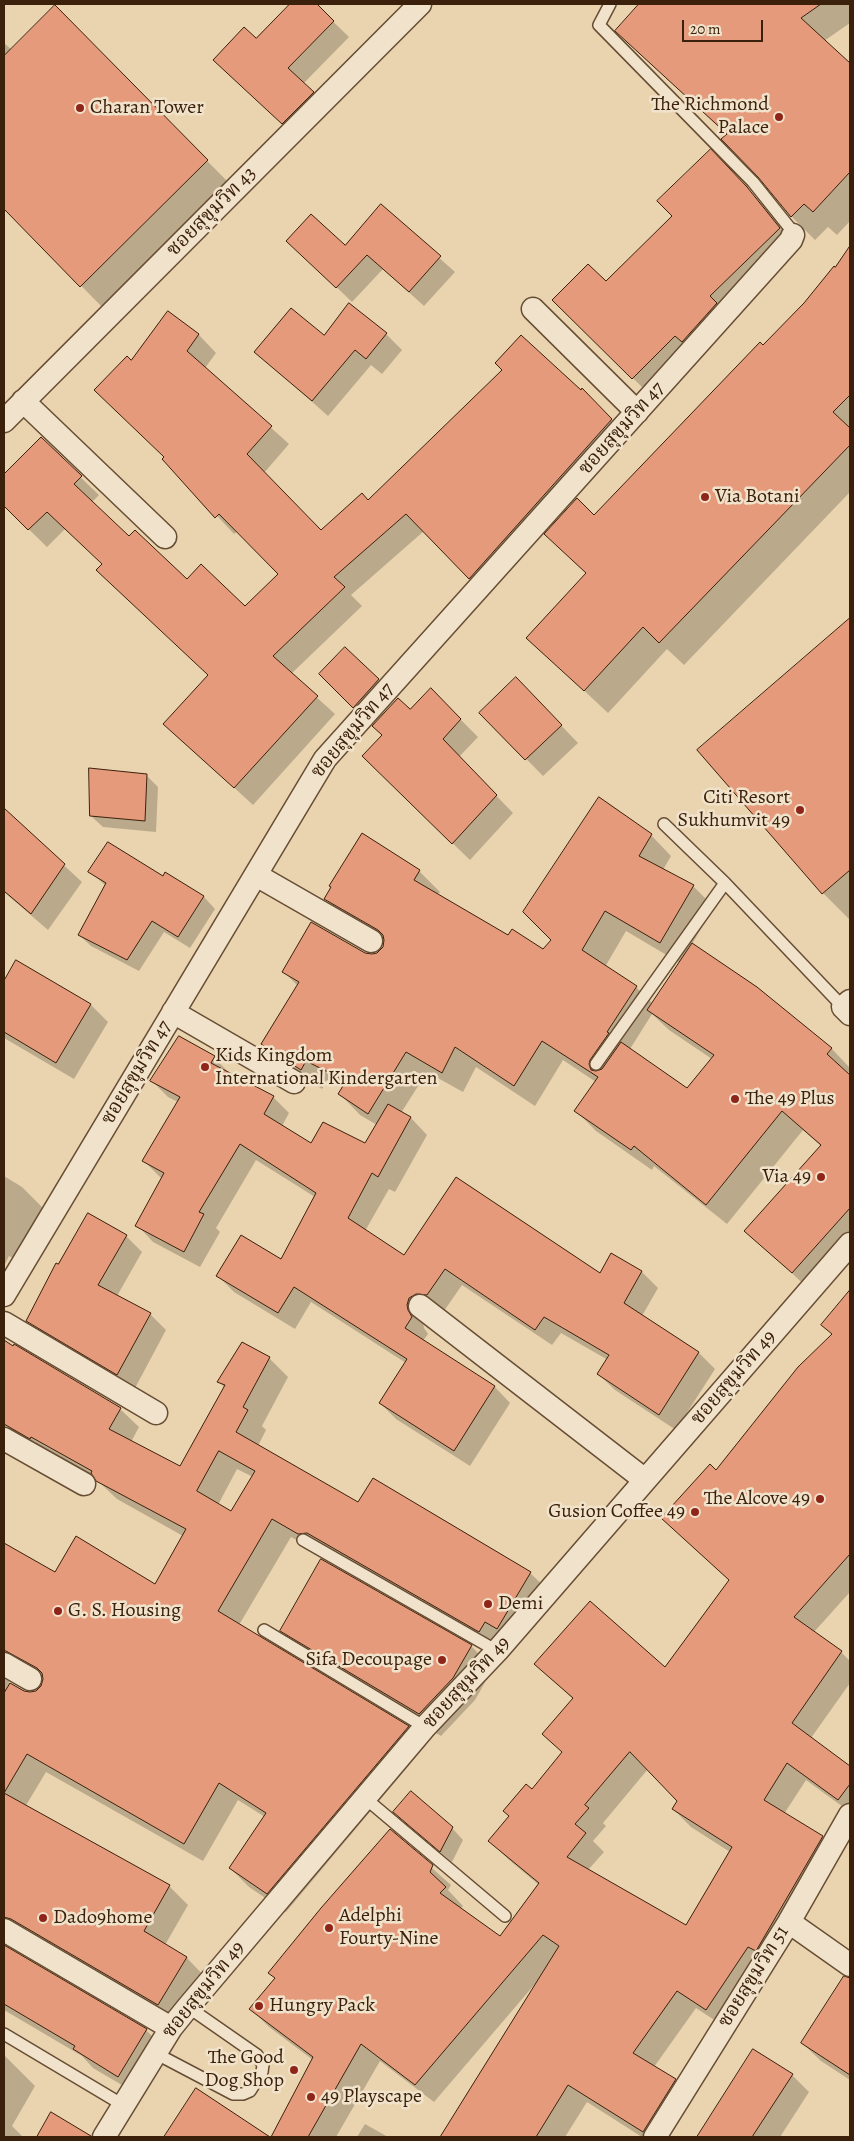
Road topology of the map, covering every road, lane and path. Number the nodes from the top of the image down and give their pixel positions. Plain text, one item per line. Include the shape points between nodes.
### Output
1 (420, 4) edge
2 (610, 4) edge
3 (793, 235) joint
4 (533, 309) dead end
5 (23, 401) junction
6 (637, 412) junction
7 (4, 421) edge
8 (165, 537) dead end
9 (664, 824) dead end
10 (256, 874) junction
11 (725, 883) junction
12 (371, 941) dead end
13 (848, 1008) edge
14 (173, 1012) junction
15 (596, 1064) dead end
16 (294, 1082) dead end
17 (850, 1244) edge
18 (4, 1295) edge
19 (420, 1306) dead end
20 (4, 1323) edge
21 (156, 1413) dead end
22 (4, 1439) edge
23 (645, 1480) junction
24 (84, 1484) dead end
25 (303, 1540) dead end
26 (264, 1630) dead end
27 (497, 1651) junction
28 (4, 1664) edge
29 (30, 1679) dead end
30 (425, 1728) junction
31 (365, 1798) junction
32 (850, 1816) edge
33 (505, 1916) dead end
34 (789, 1922) junction
35 (4, 1930) edge
36 (850, 1965) edge
37 (188, 2008) junction
38 (171, 2028) junction
39 (4, 2034) edge
40 (155, 2053) junction
41 (123, 2104) junction
42 (104, 2137) edge
43 (655, 2137) edge

1 - 5 street, ซอยสุขุมวิท 43
2 - 3 lane via 599,25 753,182
3 - 6 street, ซอยสุขุมวิท 47
4 - 6 street
5 - 7 street, ซอยสุขุมวิท 43
5 - 8 street
6 - 10 street, ซอยสุขุมวิท 47 via 325,759
9 - 11 lane
10 - 12 street
10 - 14 street, ซอยสุขุมวิท 47
11 - 13 lane
11 - 15 lane
14 - 16 street
14 - 18 street, ซอยสุขุมวิท 47
17 - 23 street, ซอยสุขุมวิท 49
19 - 23 street
20 - 21 street
22 - 24 street
23 - 27 street, ซอยสุขุมวิท 49
25 - 27 lane
26 - 30 lane
27 - 30 street, ซอยสุขุมวิท 49
28 - 29 street
30 - 31 street, ซอยสุขุมวิท 49
31 - 33 lane
31 - 37 street, ซอยสุขุมวิท 49
32 - 34 street, ซอยสุขุมวิท 51
34 - 36 street
34 - 43 street, ซอยสุขุมวิท 51
35 - 38 street
37 - 38 street, ซอยสุขุมวิท 49
37 - 40 lane via 257,2055 263,2065 262,2072 250,2092 233,2094
38 - 40 street, ซอยสุขุมวิท 49
39 - 41 lane
40 - 41 street, ซอยสุขุมวิท 49
41 - 42 street, ซอยสุขุมวิท 49

